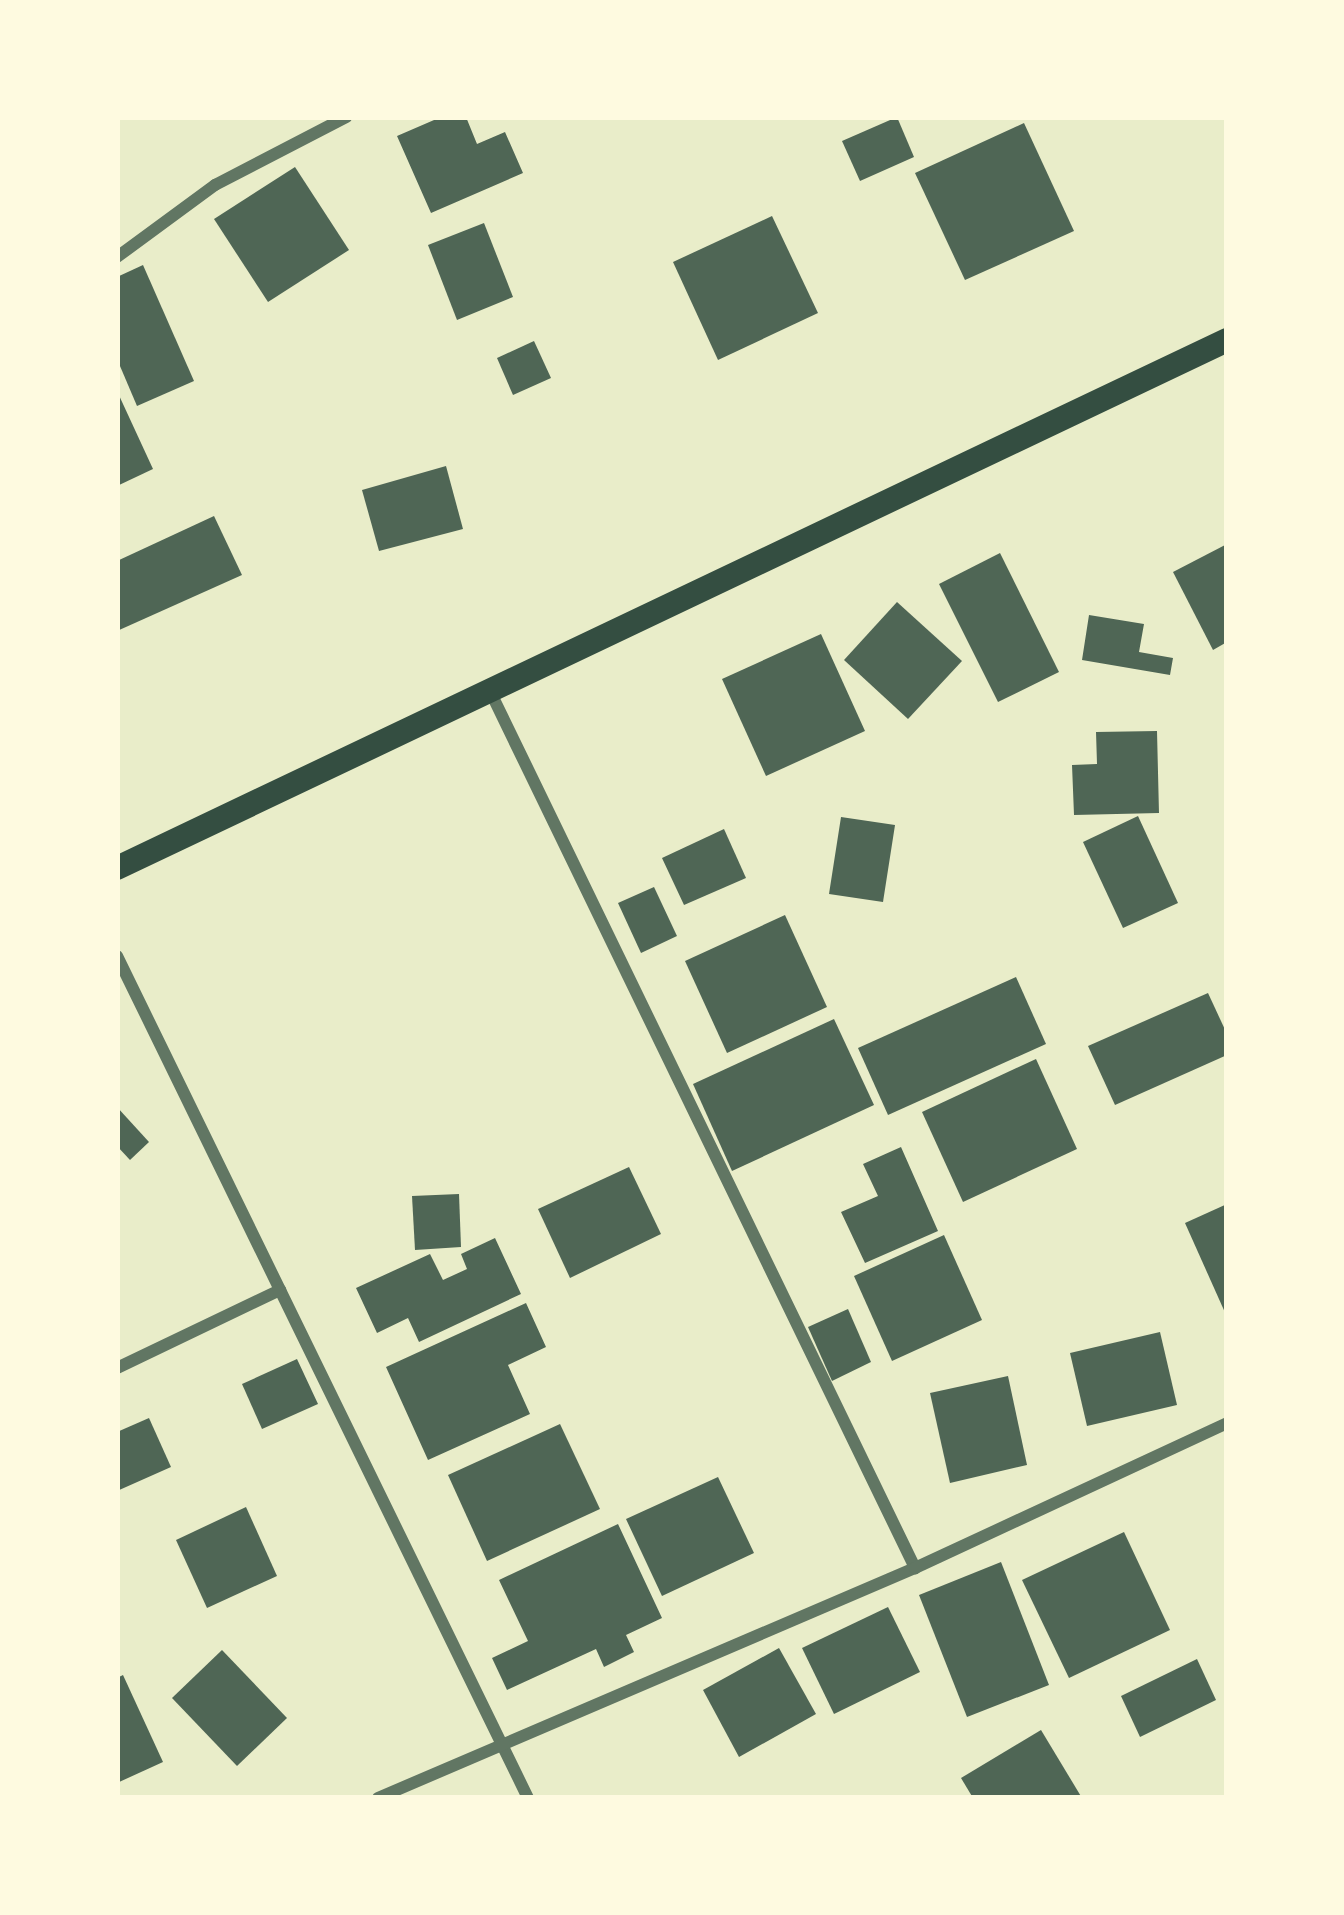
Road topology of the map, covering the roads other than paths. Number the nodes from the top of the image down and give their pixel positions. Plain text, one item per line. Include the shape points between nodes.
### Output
1 (346, 117) edge
2 (117, 257) edge
3 (1227, 340) edge
4 (490, 691) junction
5 (117, 868) edge
6 (117, 956) edge
7 (280, 1290) junction
8 (117, 1368) edge
9 (1227, 1423) edge
10 (915, 1568) junction
11 (503, 1748) junction
12 (379, 1798) edge
13 (528, 1798) edge

1 - 2 street via 215,185
3 - 4 main road
4 - 5 main road
4 - 10 street
6 - 7 street
7 - 8 street
7 - 11 street
9 - 10 street
10 - 11 street
11 - 12 street
11 - 13 street

